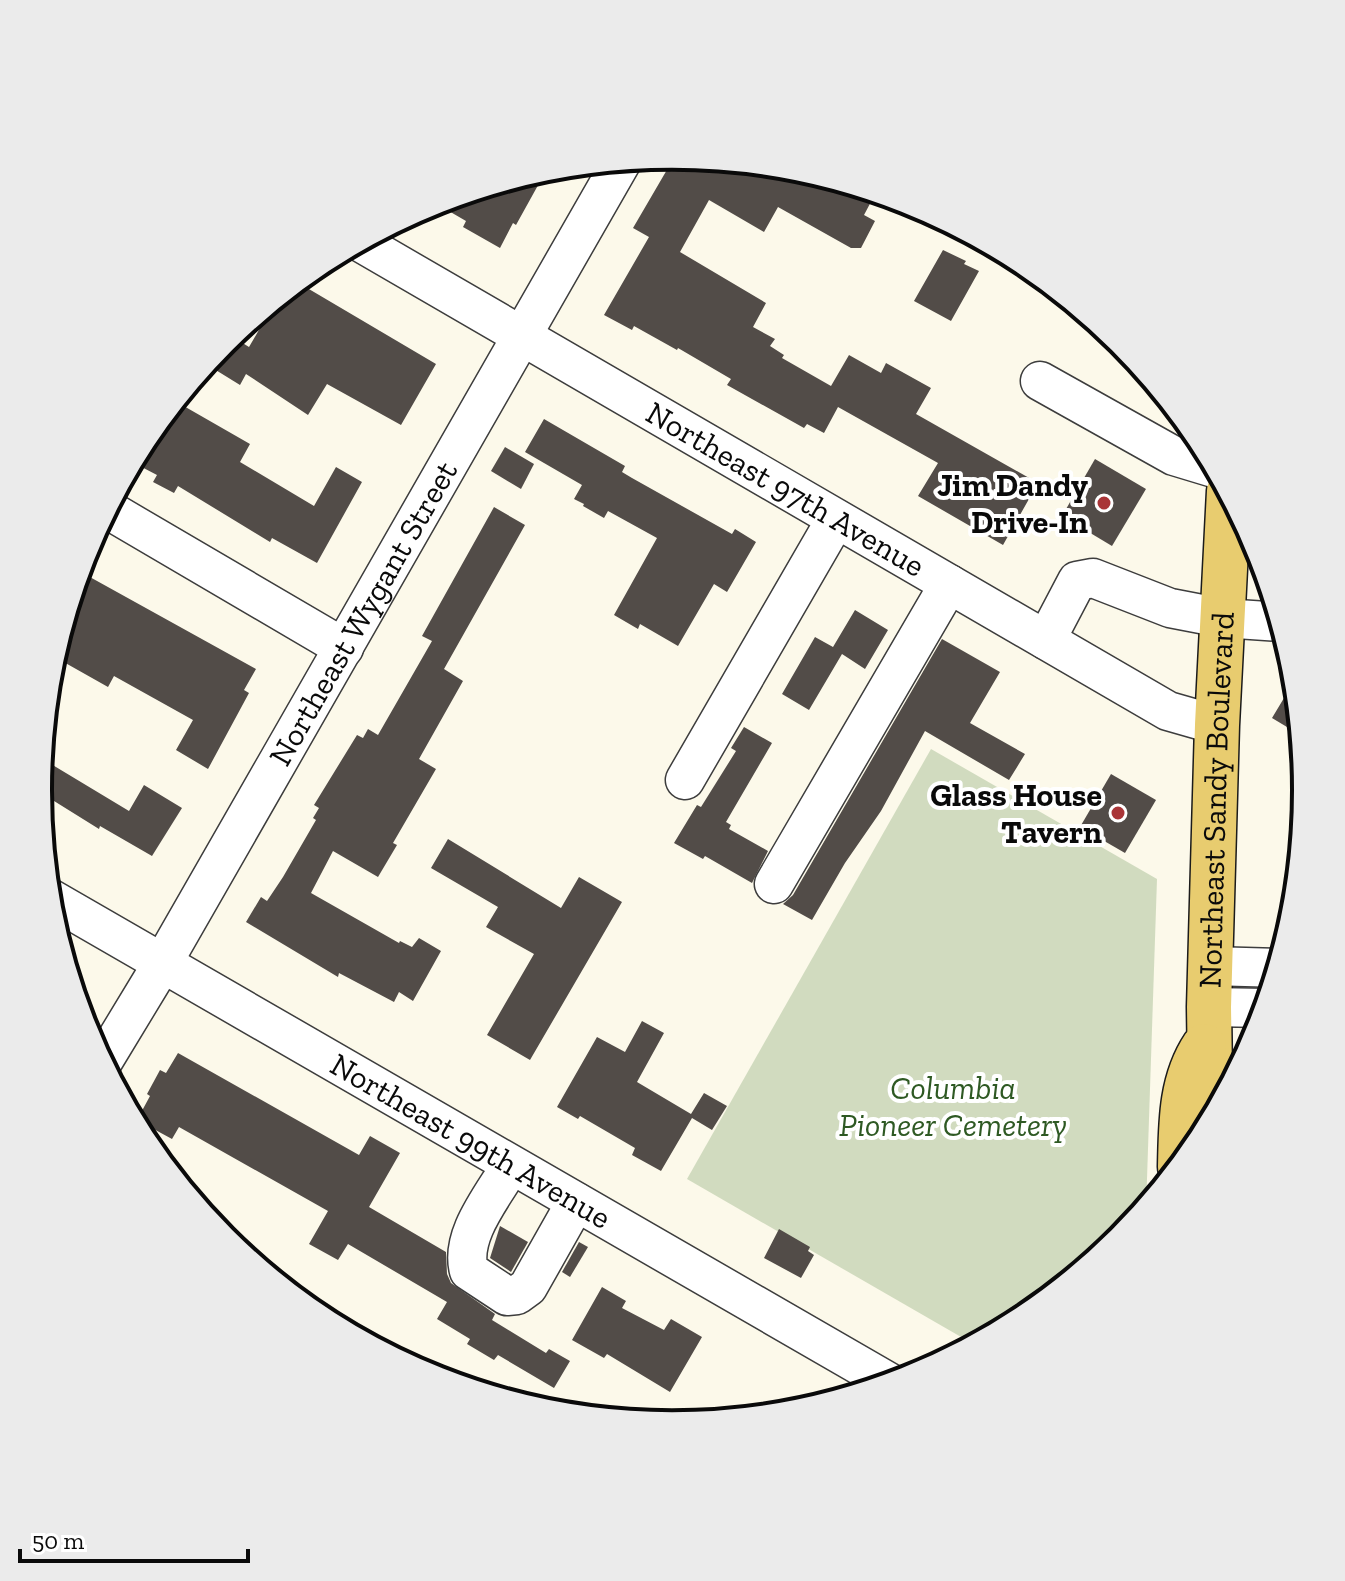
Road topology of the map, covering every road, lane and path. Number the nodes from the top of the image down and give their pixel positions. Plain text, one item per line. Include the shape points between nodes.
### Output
1 (615, 173) edge
2 (371, 248) edge
3 (520, 335) junction
4 (1040, 381) dead end
5 (1199, 464) edge
6 (1228, 514) edge
7 (117, 515) edge
8 (836, 519) junction
9 (949, 584) junction
10 (1222, 618) junction
11 (1269, 621) edge
12 (1046, 640) junction
13 (344, 648) junction
14 (1217, 725) junction
15 (685, 780) dead end
16 (774, 884) dead end
17 (63, 906) edge
18 (162, 964) junction
19 (1265, 975) edge
20 (1210, 1004) junction
21 (1254, 1007) edge
22 (109, 1051) edge
23 (1214, 1093) edge
24 (1181, 1145) edge
25 (511, 1165) junction
26 (576, 1202) junction
27 (878, 1376) edge

1 - 3 street, Northeast Wygant Street
2 - 3 street, Northeast 97th Avenue
3 - 8 street, Northeast 97th Avenue
3 - 13 street, Northeast Wygant Street
4 - 5 street via 1174,456
6 - 10 main road, Northeast Sandy Boulevard
7 - 13 street
8 - 9 street, Northeast 97th Avenue
8 - 15 street
9 - 12 street, Northeast 97th Avenue
9 - 16 street
10 - 11 street
10 - 12 street via 1170,608 1093,578 1077,581
10 - 14 main road, Northeast Sandy Boulevard
12 - 14 street, Northeast 97th Avenue via 1168,711
13 - 18 street, Northeast Wygant Street
14 - 20 main road, Northeast Sandy Boulevard
17 - 18 street, Northeast 99th Avenue
18 - 22 street, Northeast Wygant Street
18 - 25 street, Northeast 99th Avenue
19 - 20 street
20 - 21 street
20 - 23 main road, Northeast Sandy Boulevard
20 - 24 main road via 1184,1096
25 - 26 street, Northeast 99th Avenue
25 - 26 street via 469,1238 465,1256 469,1271 507,1296 528,1287
26 - 27 street, Northeast 99th Avenue

